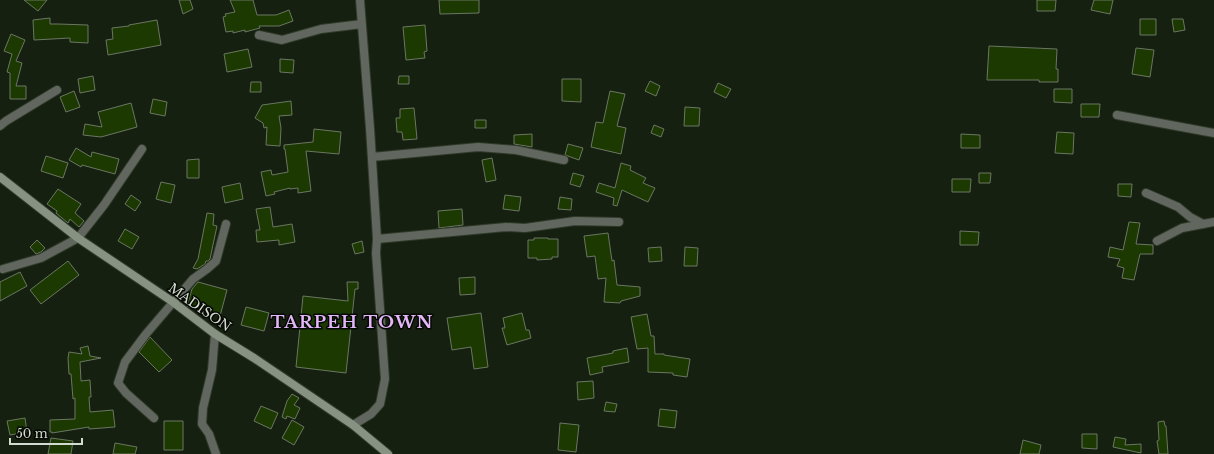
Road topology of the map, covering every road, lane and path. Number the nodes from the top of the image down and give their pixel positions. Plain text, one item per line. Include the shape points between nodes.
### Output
1 (360, 0) edge
2 (362, 24) junction
3 (259, 35) dead end
4 (57, 90) dead end
5 (1117, 115) dead end
6 (0, 126) edge
7 (1214, 133) edge
8 (142, 149) dead end
9 (372, 157) junction
10 (564, 160) dead end
11 (0, 177) edge
12 (1146, 193) dead end
13 (619, 222) dead end
14 (1214, 222) edge
15 (226, 224) dead end
16 (1203, 224) junction
17 (78, 238) junction
18 (377, 240) junction
19 (1157, 241) dead end
20 (3, 269) dead end
21 (173, 302) junction
22 (215, 334) junction
23 (154, 418) dead end
24 (353, 425) junction
25 (216, 454) edge
26 (388, 454) edge

1 - 2 street
2 - 3 street via 321,28 282,40
2 - 9 street
4 - 6 street
5 - 7 street
8 - 17 street
9 - 10 street via 478,147 516,150
9 - 18 street
11 - 17 street, MADISON
12 - 16 street via 1178,207
13 - 18 street via 575,221 525,228 506,227
14 - 16 street
15 - 21 street via 216,261 193,279
16 - 19 street via 1182,228
17 - 20 street via 41,258
17 - 21 street, MADISON
18 - 24 street via 385,379 380,404 371,414
21 - 22 street, MADISON
21 - 23 street via 125,362 118,383
22 - 24 street, MADISON
22 - 25 street via 212,370 202,424 209,434
24 - 26 street, MADISON

